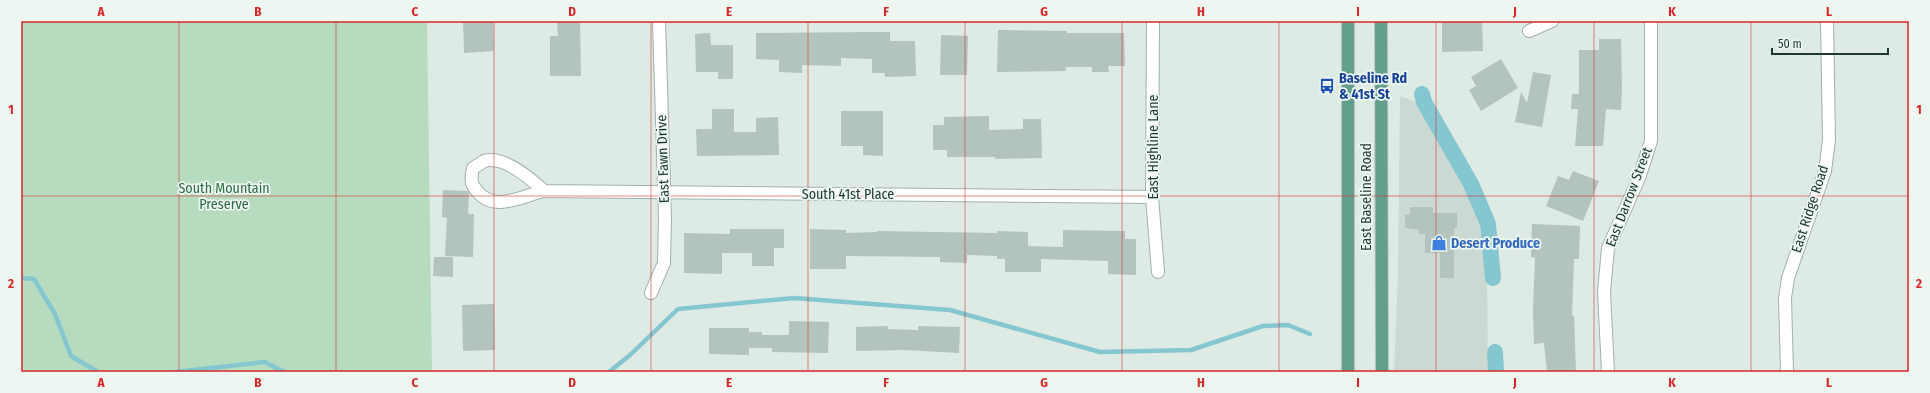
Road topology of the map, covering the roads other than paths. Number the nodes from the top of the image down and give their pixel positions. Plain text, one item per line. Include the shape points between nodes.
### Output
1 (659, 21) edge
2 (1153, 21) edge
3 (1348, 21) edge
4 (1381, 21) edge
5 (1552, 21) edge
6 (1650, 21) edge
7 (1827, 21) edge
8 (1529, 32) dead end
9 (544, 192) junction
10 (663, 193) junction
11 (1152, 197) junction
12 (1158, 272) dead end
13 (651, 293) dead end
14 (1348, 372) edge
15 (1382, 372) edge
16 (1608, 372) edge
17 (1787, 372) edge

1 - 10 street, East Fawn Drive
2 - 11 street, East Highline Lane
3 - 14 main road, East Baseline Road
4 - 15 main road, East Baseline Road
5 - 8 street
6 - 16 street, East Darrow Street via 1650,141 1639,178 1608,248 1604,292
7 - 17 street, East Ridge Road via 1829,140 1825,171 1788,278
9 - 9 street, South 41st Place via 521,173 500,162 484,161 474,168 470,178 481,197 492,201 516,201 528,195
9 - 10 street, South 41st Place
10 - 11 street, South 41st Place
10 - 13 street, East Fawn Drive via 664,263
11 - 12 street, East Highline Lane

